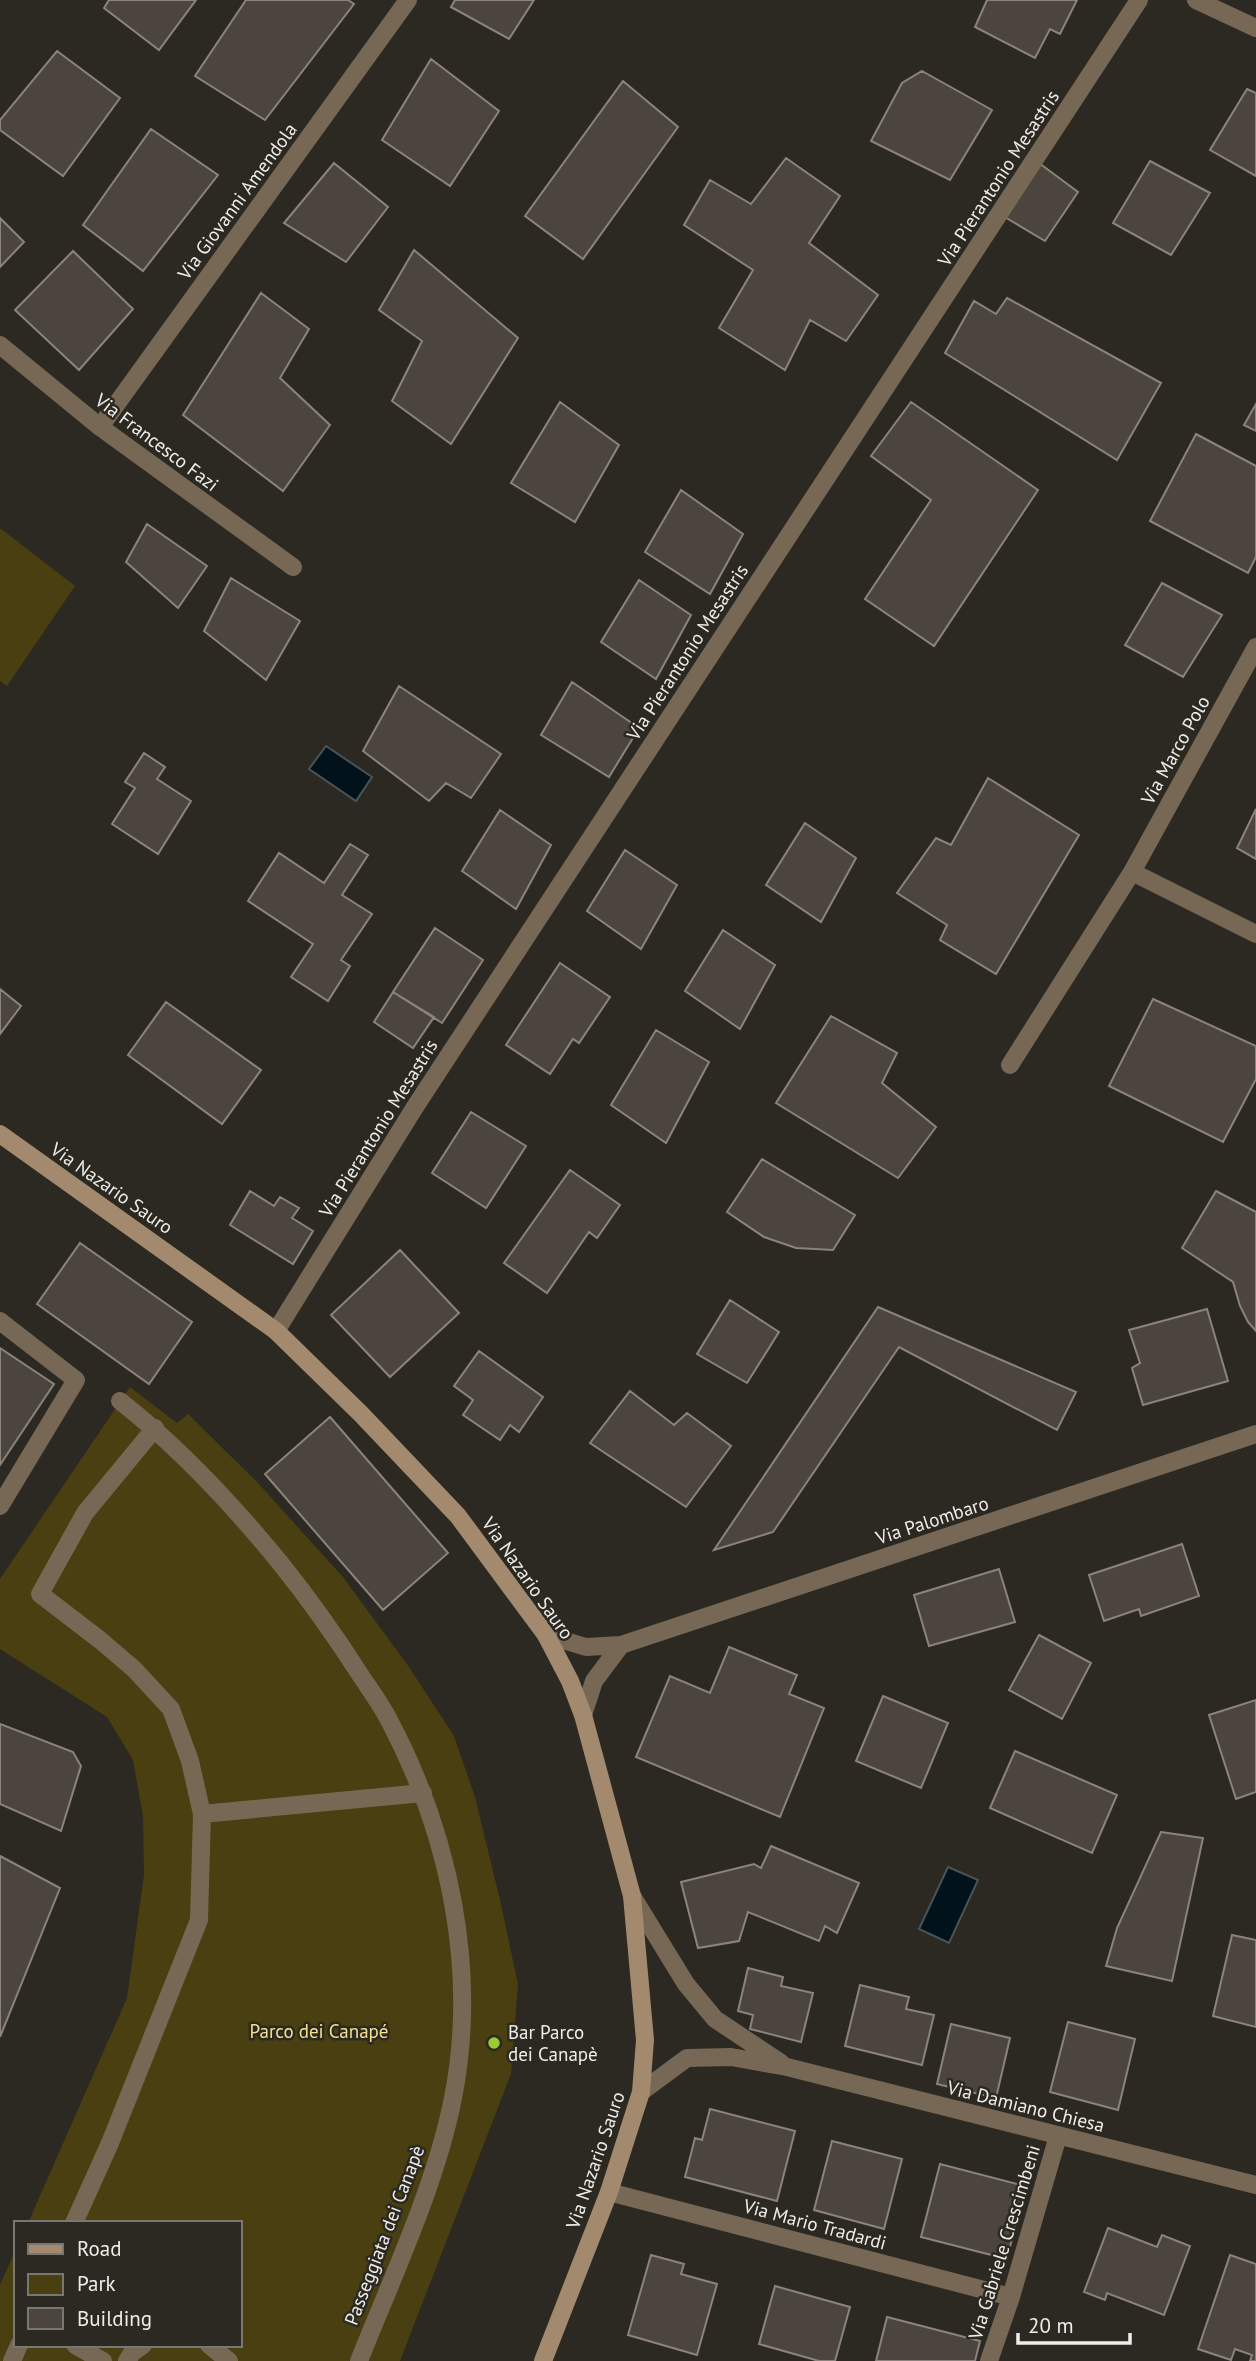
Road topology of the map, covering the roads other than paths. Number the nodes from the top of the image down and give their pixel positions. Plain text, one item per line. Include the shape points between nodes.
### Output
1 (1139, 0) edge
2 (1196, 0) edge
3 (404, 1) edge
4 (1256, 28) edge
5 (0, 345) edge
6 (100, 428) junction
7 (293, 567) dead end
8 (1256, 647) edge
9 (1132, 872) junction
10 (1256, 934) edge
11 (1010, 1065) dead end
12 (0, 1134) edge
13 (0, 1321) edge
14 (276, 1331) junction
15 (120, 1401) dead end
16 (155, 1428) junction
17 (1256, 1434) edge
18 (0, 1506) edge
19 (546, 1635) junction
20 (621, 1645) junction
21 (583, 1715) junction
22 (423, 1793) junction
23 (202, 1814) junction
24 (632, 1896) junction
25 (787, 2067) junction
26 (641, 2092) junction
27 (1058, 2136) junction
28 (1256, 2185) edge
29 (609, 2192) junction
30 (75, 2221) edge
31 (1011, 2297) junction
32 (78, 2347) edge
33 (140, 2347) edge
34 (212, 2347) edge
35 (103, 2361) edge
36 (127, 2361) edge
37 (229, 2361) edge
38 (359, 2361) edge
39 (543, 2361) edge
40 (989, 2361) edge

1 - 14 street, Via Pierantonio Mesastris via 422,1095
2 - 4 street
3 - 6 street, Via Giovanni Amendola
5 - 6 street, Via Francesco Fazi
6 - 7 street, Via Francesco Fazi
8 - 9 street, Via Marco Polo
9 - 10 street
9 - 11 street, Via Marco Polo
12 - 14 main road, Via Nazario Sauro
13 - 18 street via 76,1380
14 - 19 main road, Via Nazario Sauro via 458,1516
15 - 16 street, Passeggiata dei Canapè
16 - 22 street, Passeggiata dei Canapè via 248,1523 317,1609 390,1720
16 - 23 street via 85,1513 40,1594 109,1647 171,1709
17 - 20 street, Via Palombaro
19 - 20 street, Via Palombaro via 586,1647
19 - 21 main road, Via Nazario Sauro
20 - 21 street via 594,1681
21 - 24 main road, Via Nazario Sauro
22 - 23 street
22 - 38 street, Passeggiata dei Canapè via 444,1859 460,1935 463,2021 453,2098 434,2171
23 - 30 street via 199,1920
24 - 25 street, Via Damiano Chiesa via 686,1984 715,2019
24 - 26 main road, Via Nazario Sauro via 645,2040
25 - 26 street, Via Damiano Chiesa via 731,2057 687,2058
25 - 27 street, Via Damiano Chiesa
26 - 29 main road, Via Nazario Sauro
27 - 28 street, Via Damiano Chiesa
27 - 31 street, Via Gabriele Crescimbeni
29 - 31 street, Via Mario Tradardi
29 - 39 main road, Via Nazario Sauro
31 - 40 street, Via Gabriele Crescimbeni
32 - 35 street
33 - 36 street
34 - 37 street

